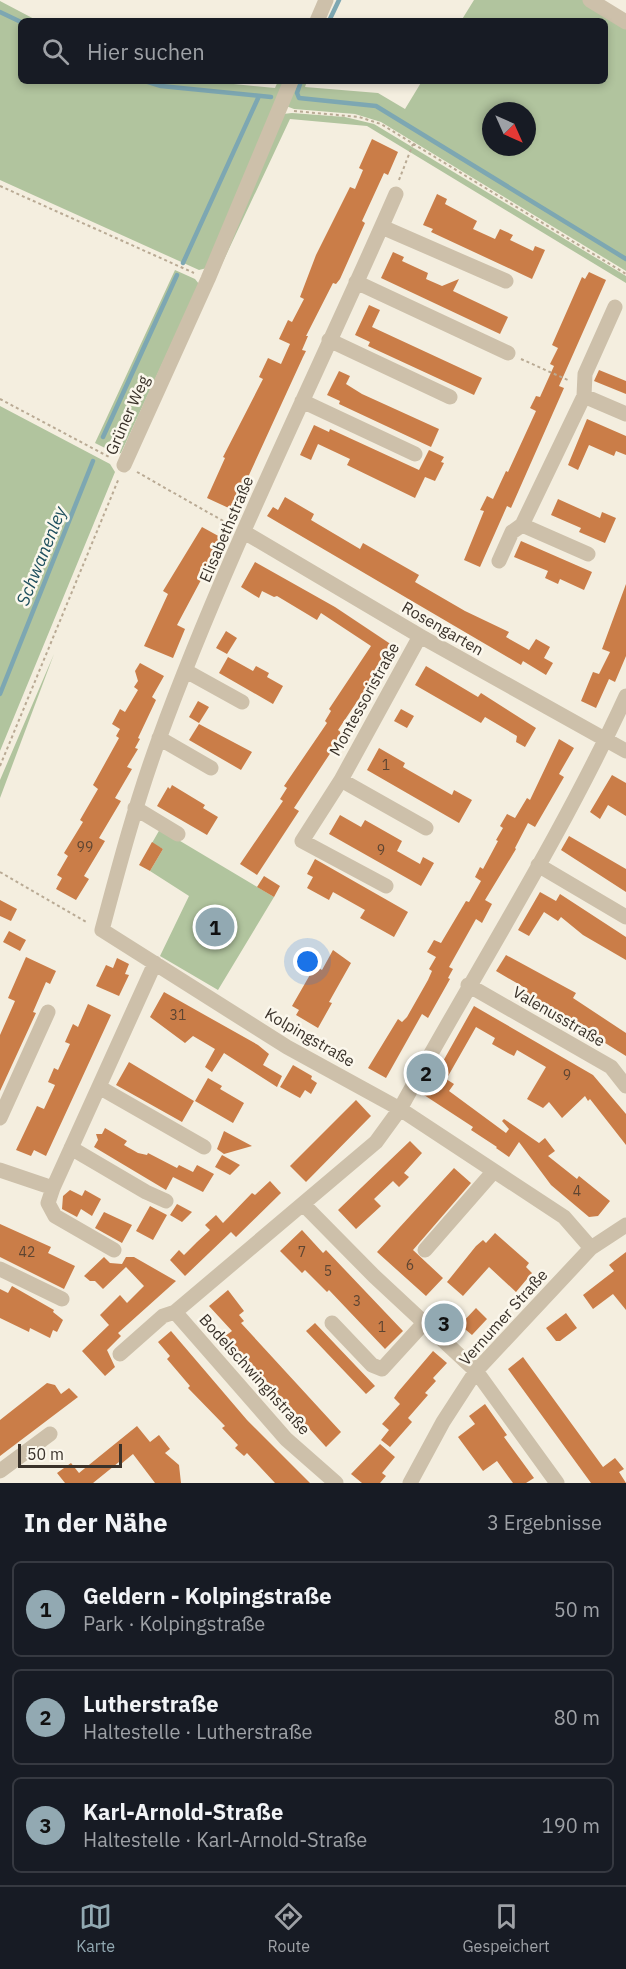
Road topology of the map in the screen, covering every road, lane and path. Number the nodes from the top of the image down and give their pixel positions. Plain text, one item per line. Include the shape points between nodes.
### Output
1 (326, 0) edge
2 (590, 0) edge
3 (318, 18) edge
4 (626, 22) edge
5 (290, 84) edge
6 (279, 109) junction
7 (413, 144) junction
8 (0, 186) edge
9 (396, 194) joint
10 (382, 227) junction
11 (626, 274) edge
12 (208, 279) junction
13 (506, 281) dead end
14 (356, 282) junction
15 (615, 307) dead end
16 (329, 340) junction
17 (508, 353) joint
18 (584, 396) junction
19 (450, 397) dead end
20 (0, 399) edge
21 (302, 401) junction
22 (626, 414) edge
23 (415, 454) dead end
24 (124, 465) junction
25 (522, 525) junction
26 (244, 532) junction
27 (588, 554) dead end
28 (499, 561) dead end
29 (420, 636) junction
30 (186, 671) junction
31 (626, 696) edge
32 (242, 702) dead end
33 (159, 738) junction
34 (607, 740) junction
35 (626, 751) edge
36 (0, 766) edge
37 (211, 768) dead end
38 (341, 780) junction
39 (135, 808) junction
40 (426, 828) dead end
41 (178, 834) dead end
42 (538, 865) junction
43 (0, 872) edge
44 (386, 886) dead end
45 (626, 917) edge
46 (102, 930) junction
47 (155, 963) junction
48 (468, 985) junction
49 (48, 1012) dead end
50 (626, 1086) edge
51 (99, 1087) junction
52 (400, 1109) junction
53 (0, 1118) edge
54 (204, 1147) dead end
55 (71, 1148) junction
56 (0, 1170) edge
57 (494, 1171) junction
58 (53, 1188) junction
59 (166, 1201) dead end
60 (303, 1204) junction
61 (626, 1224) edge
62 (591, 1248) junction
63 (114, 1250) dead end
64 (425, 1250) dead end
65 (0, 1269) edge
66 (62, 1299) dead end
67 (175, 1312) junction
68 (332, 1323) dead end
69 (424, 1323) junction
70 (120, 1354) dead end
71 (476, 1371) junction
72 (50, 1434) dead end
73 (0, 1471) edge
74 (336, 1483) edge
75 (410, 1483) edge
76 (557, 1483) edge

1 - 3 street
2 - 4 street
5 - 6 street, Grüner Weg
6 - 7 path via 359,117 381,124
6 - 12 street, Grüner Weg
7 - 9 path
7 - 11 path
8 - 12 path
9 - 10 street, Elisabethstraße
10 - 13 street
10 - 14 street, Elisabethstraße
12 - 24 street, Grüner Weg
14 - 16 street, Elisabethstraße
14 - 17 street
15 - 18 street via 585,374
16 - 19 street
16 - 21 street, Elisabethstraße
17 - 18 path via 576,384
18 - 22 street
18 - 25 street
20 - 24 path
21 - 23 street
21 - 26 street, Elisabethstraße
24 - 26 path
24 - 36 path, Grüner Weg
25 - 27 street
25 - 28 street via 512,532
26 - 29 street, Rosengarten
26 - 30 street, Elisabethstraße
29 - 34 street, Rosengarten
29 - 38 street, Montessoristraße
30 - 32 street
30 - 33 street, Elisabethstraße
31 - 34 street
33 - 37 street
33 - 39 street, Elisabethstraße
34 - 35 street, Rosengarten
34 - 42 street
38 - 40 street, Montessoristraße
38 - 44 street, Montessoristraße via 302,841
39 - 41 street
39 - 46 street, Elisabethstraße
42 - 45 street
42 - 48 street
43 - 46 path
46 - 47 street, Kolpingstraße
47 - 51 street
47 - 52 street, Kolpingstraße via 287,1047
48 - 50 street, Valenusstraße via 611,1067
48 - 52 street
49 - 53 street
51 - 54 street
51 - 55 street
52 - 57 street, Kolpingstraße
52 - 60 street via 376,1142
55 - 58 street
55 - 59 street
56 - 58 street
57 - 62 street, Kolpingstraße via 564,1217
57 - 64 street
58 - 63 street via 48,1203 55,1216
60 - 67 street
60 - 69 street
61 - 62 street, Vernumer Straße
62 - 71 street, Vernumer Straße
65 - 66 street
67 - 70 street via 163,1316
67 - 74 street, Bodelschwinghstraße via 286,1439
68 - 69 street via 372,1365 382,1369
69 - 71 street
71 - 75 street, Vernumer Straße
71 - 76 street
72 - 73 street

